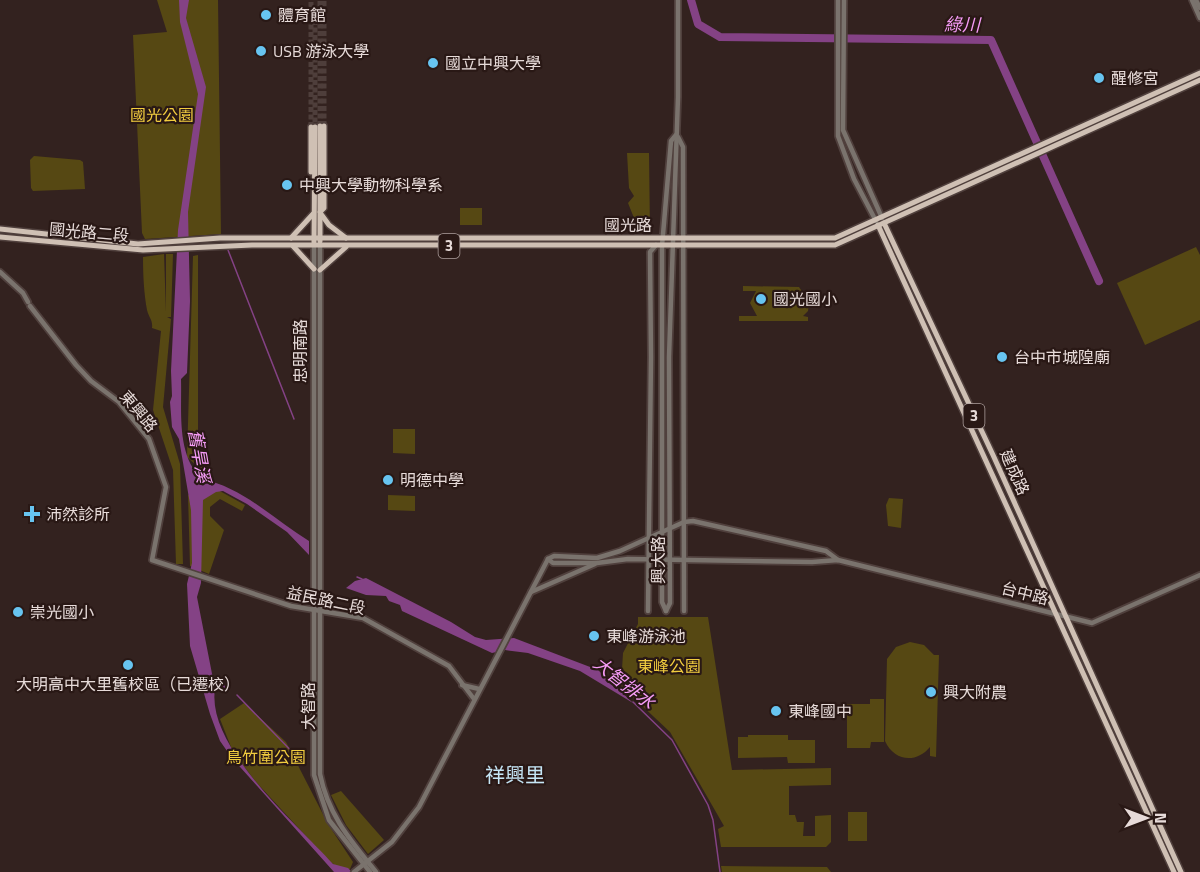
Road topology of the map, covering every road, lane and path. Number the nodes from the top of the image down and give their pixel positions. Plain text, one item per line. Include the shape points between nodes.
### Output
1 (678, 0) edge
2 (838, 0) edge
3 (844, 0) edge
4 (1192, 0) edge
5 (1196, 0) edge
6 (1200, 8) edge
7 (1200, 18) edge
8 (841, 33) junction
9 (841, 43) junction
10 (1200, 73) edge
11 (1200, 80) edge
12 (676, 135) junction
13 (1045, 146) junction
14 (317, 212) junction
15 (880, 222) junction
16 (0, 229) edge
17 (0, 237) edge
18 (663, 239) junction
19 (672, 239) junction
20 (683, 239) junction
21 (291, 241) junction
22 (317, 242) junction
23 (348, 242) junction
24 (175, 244) junction
25 (659, 246) junction
26 (672, 246) junction
27 (683, 246) junction
28 (317, 269) junction
29 (0, 272) edge
30 (684, 522) junction
31 (670, 528) junction
32 (662, 532) junction
33 (648, 538) junction
34 (322, 559) joint
35 (548, 559) junction
36 (648, 559) junction
37 (662, 560) junction
38 (670, 560) junction
39 (684, 560) junction
40 (838, 560) junction
41 (597, 563) junction
42 (176, 568) joint
43 (1200, 575) edge
44 (314, 576) joint
45 (530, 592) junction
46 (313, 610) junction
47 (321, 611) junction
48 (648, 611) dead end
49 (684, 611) dead end
50 (1055, 613) junction
51 (1063, 615) junction
52 (462, 685) junction
53 (479, 689) junction
54 (474, 699) junction
55 (367, 864) junction
56 (355, 872) edge
57 (370, 872) edge
58 (376, 872) edge
59 (1174, 872) edge
60 (1181, 872) edge

1 - 12 street, 興大路
2 - 8 street
3 - 8 street
4 - 7 street
5 - 6 street
8 - 9 street
9 - 15 street, 建成路 via 843,130
9 - 15 street, 建成路 via 838,135 855,178
10 - 13 main road
11 - 13 main road
12 - 18 street, 興大路 via 670,141
12 - 19 street, 興大路
12 - 20 street, 興大路 via 683,147
13 - 15 main road, 國光路
14 - 14 main road, 忠明南路 via 318,126 324,208
14 - 21 main road
14 - 22 main road, 忠明南路
14 - 23 main road
15 - 20 main road, 國光路 / 3 via 835,238
15 - 27 main road, 國光路 / 3 via 835,245
15 - 50 main road, 建成路 / 3 via 936,357
15 - 51 main road, 建成路 / 3 via 993,455
16 - 24 main road, 國光路二段 / 3 via 138,244
17 - 24 main road, 國光路二段 / 3 via 139,250
18 - 19 main road, 國光路 / 3
18 - 23 main road, 國光路 / 3
18 - 25 street
19 - 20 main road, 國光路 / 3
19 - 26 street, 興大路
20 - 27 street, 興大路
21 - 22 main road, 國光路 / 3
21 - 24 main road, 國光路 / 3
21 - 24 main road, 國光路 / 3 via 201,239
21 - 28 main road
22 - 23 main road, 國光路 / 3
22 - 28 street, 忠明南路
23 - 25 main road, 國光路 / 3
23 - 28 main road
25 - 26 main road, 國光路 / 3
25 - 32 street, 興大路
25 - 33 street, 興大路 via 650,252
26 - 27 main road, 國光路 / 3
26 - 31 street, 興大路
27 - 30 street, 興大路
28 - 34 street, 忠明南路
28 - 44 street, 忠明南路
29 - 42 street, 東興路 via 22,293 76,365 119,402 149,439 166,488 152,560
30 - 31 street, 台中路
30 - 39 street, 興大路
30 - 40 street, 台中路 via 707,523 826,551
31 - 32 street, 台中路
31 - 38 street, 興大路
32 - 33 street, 台中路
32 - 37 street, 興大路
33 - 35 street, 台中路 via 597,558
33 - 36 street, 興大路
34 - 47 street, 大智路
35 - 41 street, 台中路
35 - 45 street
36 - 37 street, 台中路
36 - 41 street, 台中路
36 - 48 street, 興大路
37 - 38 street, 台中路
37 - 38 street, 興大路 via 662,602 666,611 670,603
38 - 39 street, 台中路
39 - 40 street, 台中路
39 - 49 street, 興大路
40 - 50 street, 台中路
41 - 45 street, 台中路
42 - 46 street, 益民路二段
43 - 51 street, 台中路 via 1097,622
44 - 46 street, 大智路
45 - 53 street
46 - 47 street, 益民路二段
46 - 55 street, 大智路 via 314,775 329,819
47 - 52 street, 益民路二段 via 363,618 381,626 449,666
47 - 55 street, 大智路 via 322,782 334,815
50 - 51 street, 台中路
50 - 59 main road, 建成路 / 3
51 - 60 main road, 建成路 / 3
52 - 53 street
52 - 54 street, 益民路二段
53 - 54 street
54 - 55 street via 419,807 392,842
55 - 56 street
55 - 57 street, 大智路
55 - 58 street, 大智路

